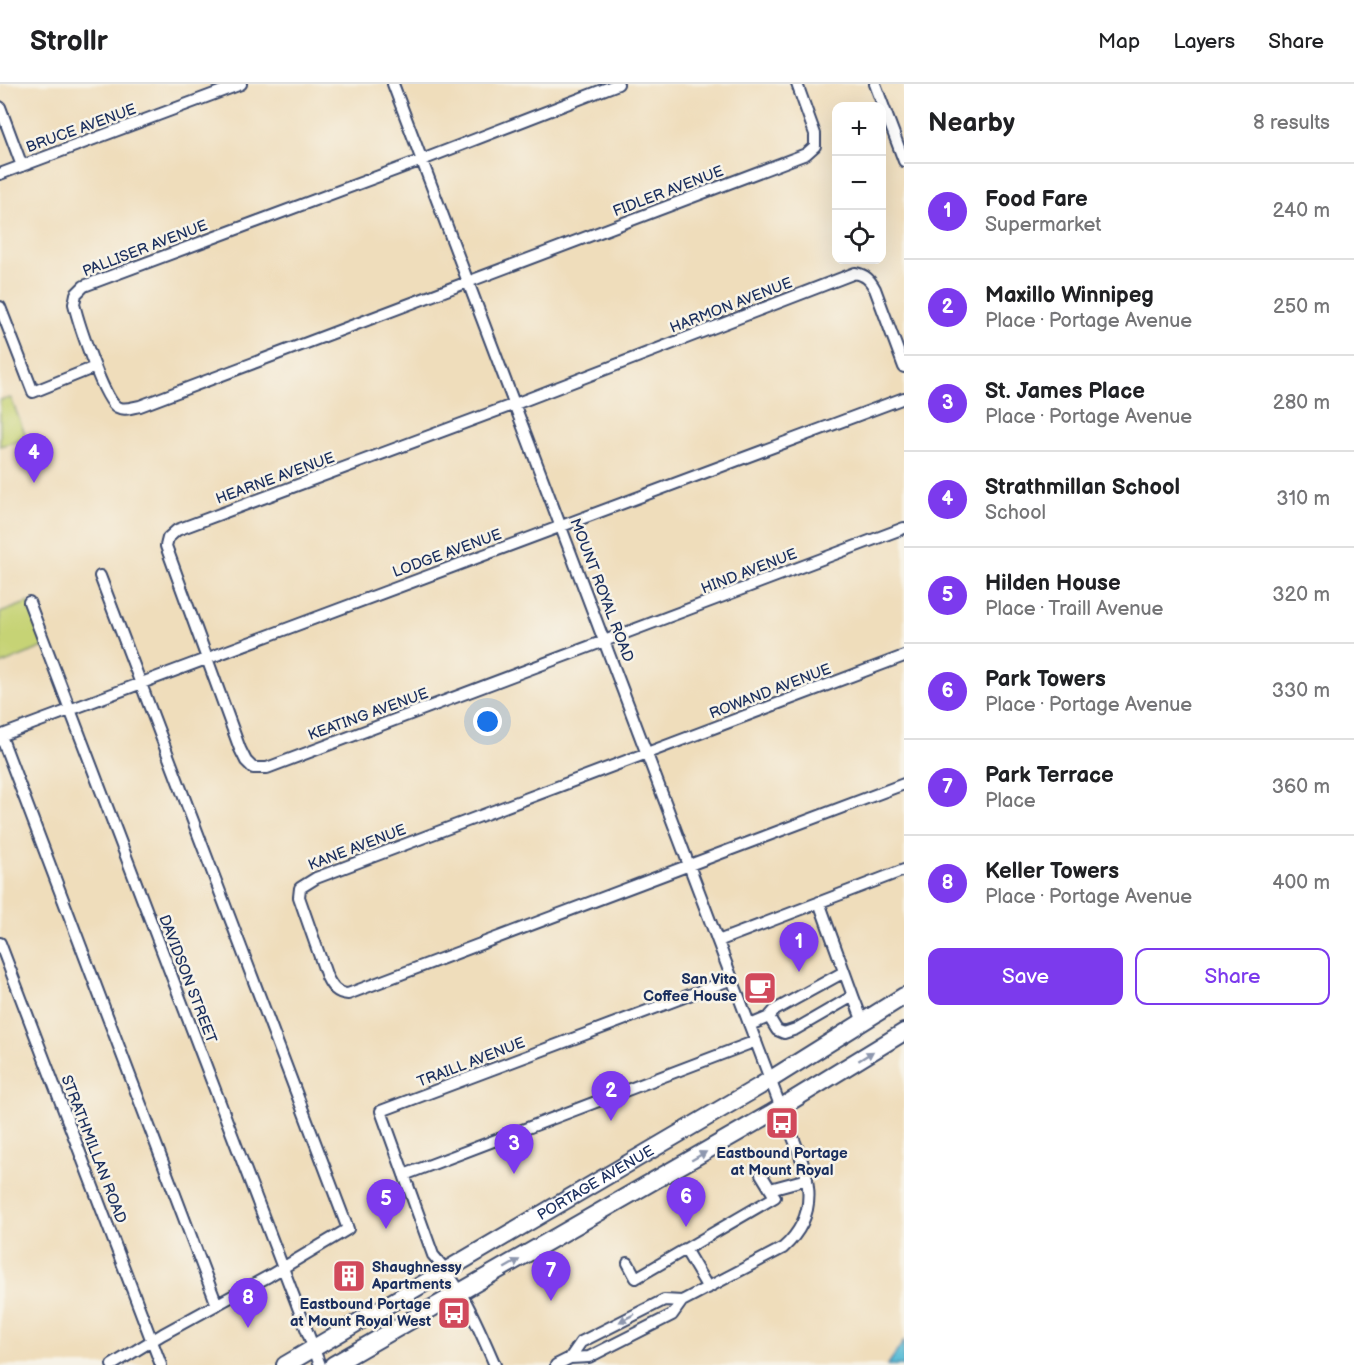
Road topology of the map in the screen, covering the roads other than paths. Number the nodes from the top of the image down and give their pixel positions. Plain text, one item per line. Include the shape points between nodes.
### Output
1 (241, 84) edge
2 (393, 84) edge
3 (618, 84) edge
4 (797, 84) edge
5 (875, 84) edge
6 (0, 107) edge
7 (422, 160) junction
8 (904, 161) edge
9 (22, 166) junction
10 (0, 174) edge
11 (468, 283) junction
12 (0, 307) edge
13 (95, 367) junction
14 (904, 367) edge
15 (904, 398) edge
16 (515, 404) junction
17 (562, 526) junction
18 (904, 528) edge
19 (100, 576) dead end
20 (29, 602) dead end
21 (605, 642) junction
22 (904, 656) edge
23 (207, 659) junction
24 (141, 683) junction
25 (70, 710) junction
26 (0, 736) edge
27 (647, 754) junction
28 (904, 784) edge
29 (690, 866) junction
30 (904, 870) edge
31 (819, 902) junction
32 (717, 941) junction
33 (0, 943) edge
34 (844, 972) junction
35 (732, 980) junction
36 (853, 996) junction
37 (904, 996) edge
38 (769, 1017) junction
39 (863, 1022) junction
40 (750, 1025) junction
41 (904, 1032) edge
42 (756, 1041) junction
43 (770, 1080) junction
44 (781, 1108) junction
45 (760, 1174) dead end
46 (404, 1175) junction
47 (807, 1179) junction
48 (770, 1189) junction
49 (685, 1249) junction
50 (628, 1263) dead end
51 (282, 1269) junction
52 (446, 1270) junction
53 (708, 1288) junction
54 (461, 1293) junction
55 (682, 1300) junction
56 (217, 1305) junction
57 (151, 1341) junction
58 (313, 1348) junction
59 (570, 1358) junction
60 (112, 1365) edge
61 (160, 1365) edge
62 (285, 1365) edge
63 (320, 1365) edge
64 (333, 1365) edge
65 (495, 1365) edge
66 (556, 1365) edge

1 - 9 street, BRUCE AVENUE
2 - 7 street, MOUNT ROYAL ROAD
3 - 7 street
4 - 11 street, FIDLER AVENUE via 816,134 815,146 806,154
5 - 8 street
6 - 9 street
7 - 11 street, MOUNT ROYAL ROAD
7 - 13 street, PALLISER AVENUE via 84,286 76,294 74,304
9 - 10 street, BRUCE AVENUE
11 - 13 street, PALLISER AVENUE via 140,406 117,408
11 - 16 street, MOUNT ROYAL ROAD
12 - 13 street via 33,392
14 - 16 street, HARMON AVENUE via 875,289 863,274 855,273
15 - 17 street, LODGE AVENUE
16 - 17 street, MOUNT ROYAL ROAD
16 - 23 street, HEARNE AVENUE via 177,530 168,537 168,554
17 - 21 street, MOUNT ROYAL ROAD
17 - 23 street, LODGE AVENUE
18 - 21 street, HIND AVENUE
19 - 24 street
20 - 25 street, DAVIDSON STREET
21 - 23 street, KEATING AVENUE via 267,768 253,768 246,761
21 - 27 street, MOUNT ROYAL ROAD
22 - 27 street, ROWAND AVENUE
23 - 24 street, LODGE AVENUE
24 - 25 street, LODGE AVENUE
24 - 51 street via 348,1229
25 - 26 street, LODGE AVENUE
25 - 51 street, DAVIDSON STREET
26 - 56 street
27 - 29 street, MOUNT ROYAL ROAD
27 - 29 street, KANE AVENUE via 307,882 300,888 299,897 327,977 333,988 348,994
28 - 29 street
29 - 32 street, MOUNT ROYAL ROAD
30 - 31 street
31 - 32 street
31 - 34 street
32 - 35 street, MOUNT ROYAL ROAD
33 - 57 street, STRATHMILLAN ROAD
34 - 36 street
34 - 38 street
35 - 40 street, MOUNT ROYAL ROAD
35 - 46 street, TRAILL AVENUE via 381,1112
36 - 38 street via 784,1033 777,1030
36 - 39 street
37 - 39 highway, PORTAGE AVENUE
38 - 40 street
39 - 43 highway, PORTAGE AVENUE
40 - 42 street, MOUNT ROYAL ROAD
44 -> 41 highway, PORTAGE AVENUE
42 - 43 street, MOUNT ROYAL ROAD
42 - 46 street
43 - 44 street, MOUNT ROYAL ROAD
43 - 52 highway, PORTAGE AVENUE
44 - 47 street, MOUNT ROYAL ROAD
54 -> 44 highway, PORTAGE AVENUE
45 - 48 street
46 - 52 street, TRAILL AVENUE via 433,1255
47 - 48 street
47 - 53 street, MOUNT ROYAL ROAD via 808,1213 795,1238 769,1257
48 - 49 street via 775,1197
49 - 50 street via 636,1278
49 - 53 street
51 - 56 street
51 - 58 street, DAVIDSON STREET
52 - 54 street, TRAILL AVENUE
52 - 58 highway, PORTAGE AVENUE
53 - 55 street, MOUNT ROYAL ROAD
54 - 64 highway, PORTAGE AVENUE
54 - 65 street, TRAILL AVENUE
55 - 59 street via 672,1315 589,1357
55 -> 59 street via 664,1300 581,1342
56 - 57 street
57 - 60 street
57 - 61 street, STRATHMILLAN ROAD
58 - 62 highway, PORTAGE AVENUE
58 - 63 street, DAVIDSON STREET
59 - 66 street

